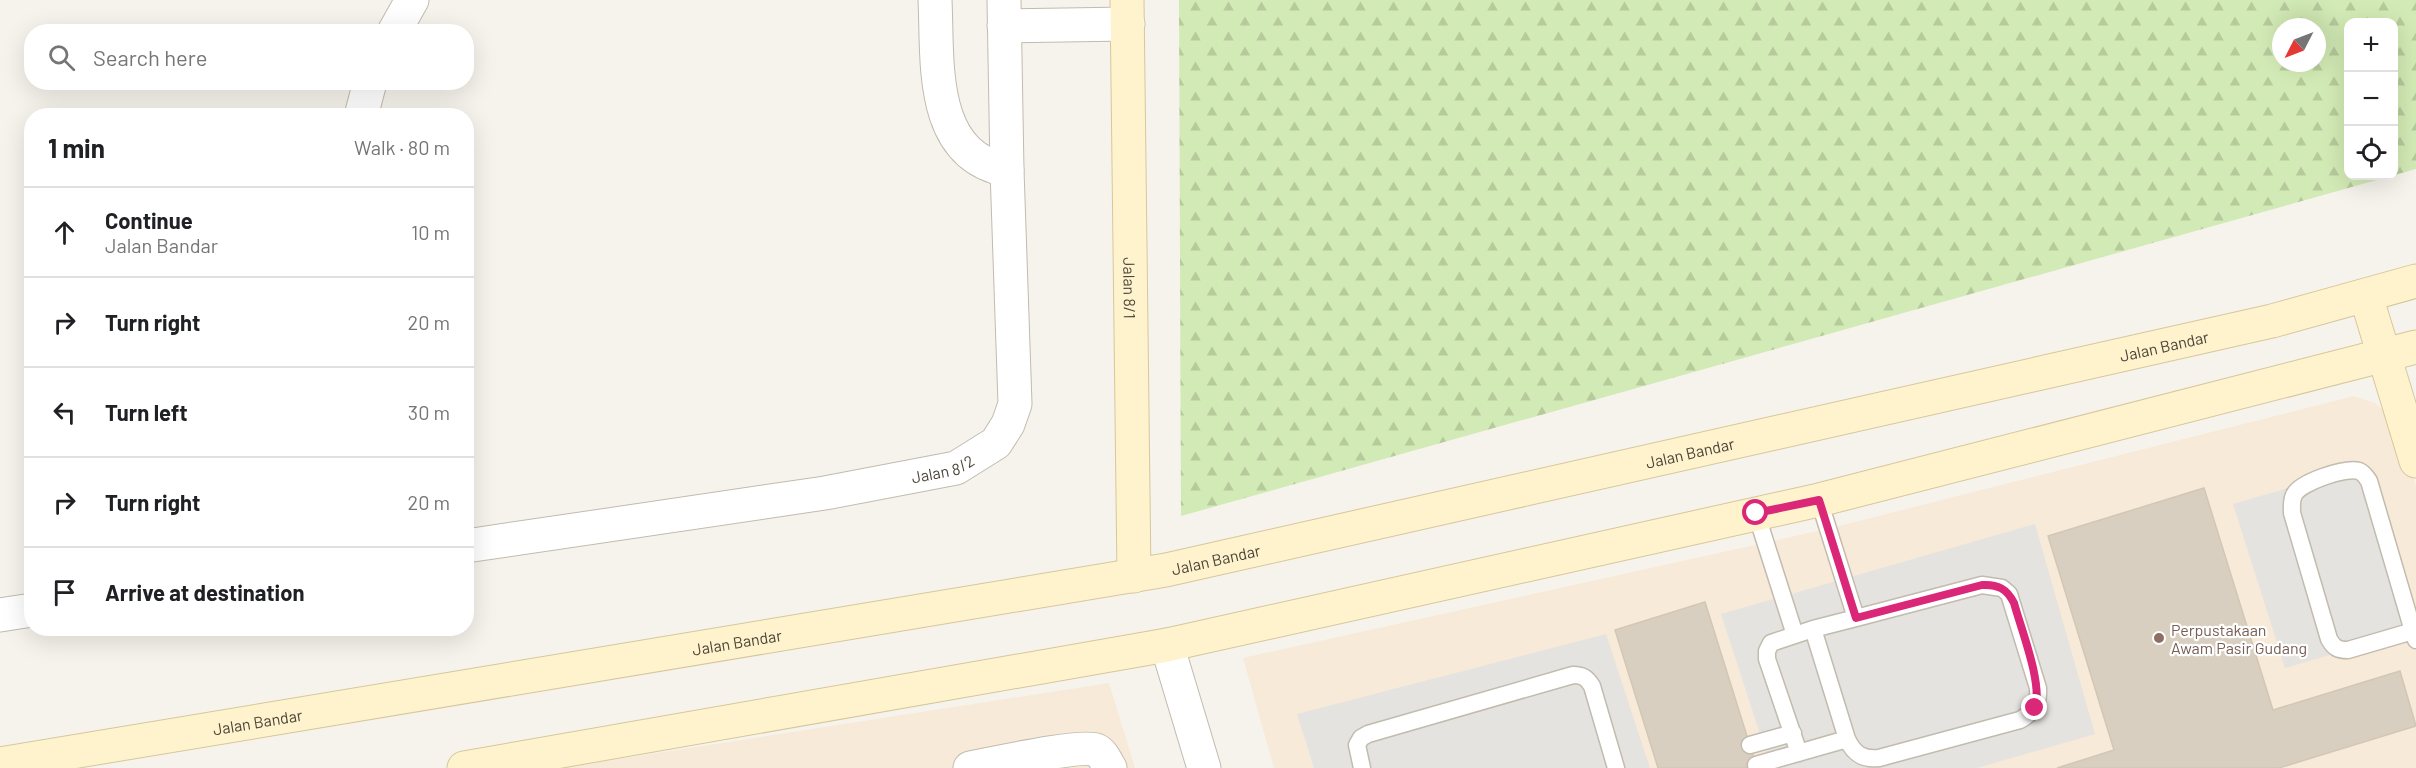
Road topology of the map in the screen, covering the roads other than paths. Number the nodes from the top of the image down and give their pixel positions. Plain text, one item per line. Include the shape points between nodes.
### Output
1 (412, 0) edge
2 (935, 0) edge
3 (1127, 12) edge
4 (1004, 13) edge
5 (398, 24) edge
6 (368, 90) edge
7 (363, 108) edge
8 (1006, 170) junction
9 (2416, 281) edge
10 (2366, 296) junction
11 (2416, 347) edge
12 (2384, 355) junction
13 (2416, 461) edge
14 (1819, 500) junction
15 (1756, 513) junction
16 (474, 545) edge
17 (1134, 576) junction
18 (1856, 618) junction
19 (1813, 629) junction
20 (1795, 634) junction
21 (2415, 635) edge
22 (1167, 645) junction
23 (1793, 733) junction
24 (1847, 739) junction
25 (1750, 746) dead end
26 (1799, 753) junction
27 (0, 764) edge
28 (1756, 765) dead end
29 (464, 768) edge
30 (970, 768) edge
31 (1110, 768) edge
32 (1204, 768) edge
33 (1362, 768) edge
34 (1616, 768) edge

1 - 5 street
2 - 8 street via 939,85 951,128 971,154
3 - 4 street, Jalan 8/2
3 - 17 main road, Jalan 8/1
4 - 8 street, Jalan 8/2
6 - 7 street
8 - 16 street, Jalan 8/2 via 1015,404 996,443 956,468 858,487
9 - 10 main road, Jalan Bandar
10 - 12 main road
10 - 17 main road, Jalan Bandar via 2272,321
11 - 12 main road
12 - 13 main road
12 - 14 main road
14 - 15 main road
14 - 18 lane
15 - 20 lane
15 - 22 main road
17 - 27 main road, Jalan Bandar
18 - 19 lane
18 - 24 lane via 1982,585 2002,588 2014,603 2038,698 2035,708 2020,720 1879,758 1860,756
19 - 20 lane
19 - 24 lane
20 - 23 lane via 1771,643 1767,651
21 - 21 lane via 2364,474 2349,471 2301,486 2294,494 2292,513 2333,646 2348,650
22 - 29 main road
22 - 32 street
23 - 25 lane
23 - 26 lane
24 - 26 lane
26 - 28 lane
30 - 31 street via 1089,749 1101,754
33 - 34 lane via 1357,745 1368,734 1581,675 1592,686

